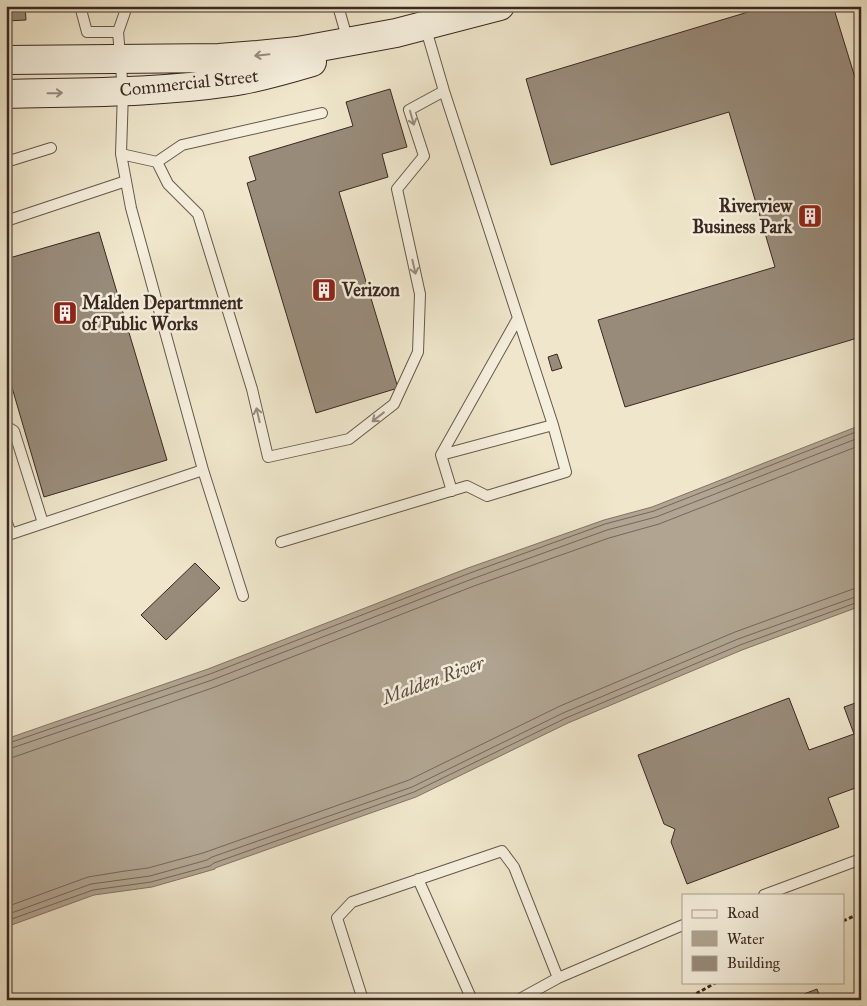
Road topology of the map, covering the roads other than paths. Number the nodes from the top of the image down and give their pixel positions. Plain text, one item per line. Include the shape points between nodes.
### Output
1 (80, 6) edge
2 (338, 6) edge
3 (500, 6) edge
4 (125, 12) dead end
5 (439, 17) edge
6 (396, 33) junction
7 (349, 42) junction
8 (119, 45) junction
9 (6, 60) edge
10 (123, 91) junction
11 (444, 91) junction
12 (6, 94) edge
13 (322, 113) dead end
14 (51, 148) dead end
15 (121, 154) junction
16 (6, 162) edge
17 (157, 162) junction
18 (126, 181) junction
19 (6, 221) edge
20 (518, 318) junction
21 (553, 425) junction
22 (6, 426) edge
23 (441, 455) junction
24 (202, 470) junction
25 (452, 491) junction
26 (6, 520) edge
27 (44, 523) junction
28 (280, 542) dead end
29 (243, 596) dead end
30 (861, 859) edge
31 (418, 879) junction
32 (767, 894) edge
33 (682, 925) edge
34 (558, 978) junction
35 (363, 1000) edge
36 (472, 1000) edge
37 (518, 1000) edge

1 - 8 lane via 87,32
2 - 7 lane
3 - 5 main road, Commercial Street
4 - 8 lane
5 - 6 main road, Commercial Street
5 - 11 lane
6 - 7 main road, Commercial Street
6 - 10 main road, Commercial Street via 359,48 270,74 230,82
7 -> 8 main road, Commercial Street via 298,51 238,56
8 - 9 main road, Commercial Street
8 - 10 lane
12 -> 10 main road, Commercial Street
10 - 15 lane
11 -> 17 lane via 409,110 424,156 397,189 420,294 418,352 394,404 349,440 268,457 252,389 198,214 168,184
11 - 20 lane
13 - 17 lane via 182,145
14 - 16 lane
15 - 17 lane
15 - 18 lane
18 - 19 lane
18 - 24 lane
20 - 21 lane
20 - 23 lane
21 - 23 lane
21 - 25 lane via 566,472 487,496 467,486
22 - 27 lane via 14,431
23 - 25 lane
24 - 27 lane
24 - 29 lane
25 - 28 lane
26 - 27 lane via 11,534
30 - 32 lane
31 - 34 lane via 502,851 514,867
31 - 35 lane via 352,902 337,918
31 - 36 lane
33 - 34 lane
34 - 37 lane

